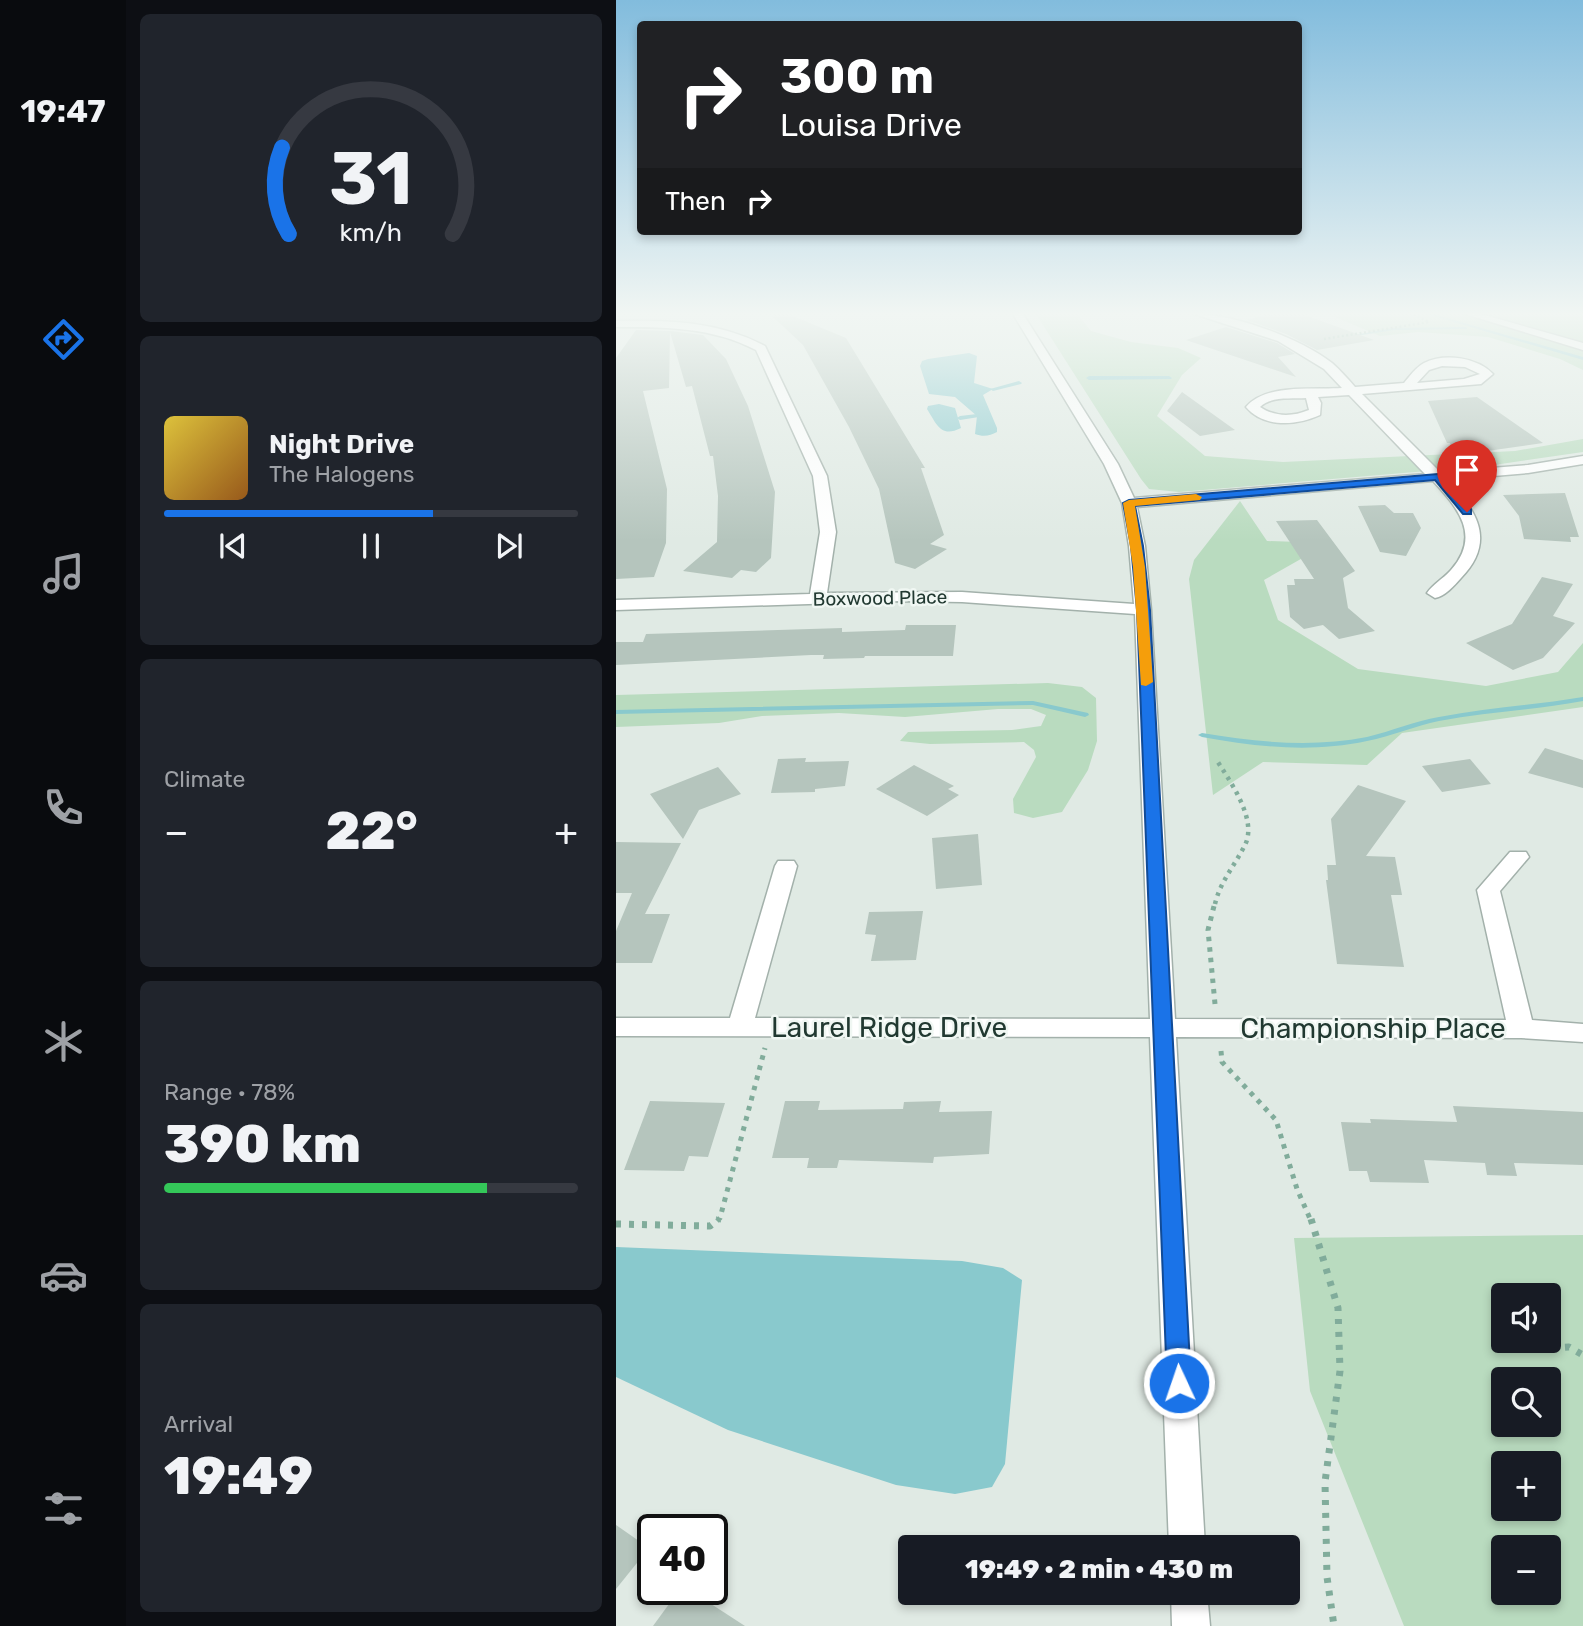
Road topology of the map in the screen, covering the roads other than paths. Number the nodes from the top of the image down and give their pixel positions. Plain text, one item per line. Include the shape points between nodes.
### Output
1 (780, 390) edge
2 (1065, 390) edge
3 (1353, 390) joint
4 (1310, 393) dead end
5 (1583, 460) edge
6 (1438, 477) junction
7 (1129, 503) junction
8 (1435, 593) dead end
9 (818, 599) junction
10 (616, 606) edge
11 (1143, 610) junction
12 (1518, 857) dead end
13 (786, 866) dead end
14 (740, 1026) junction
15 (616, 1027) edge
16 (1162, 1027) junction
17 (1521, 1029) junction
18 (1583, 1033) edge
19 (1186, 1535) edge
20 (1190, 1605) edge
21 (1191, 1626) edge

1 - 9 street via 820,476 826,503 828,532
2 - 7 street via 1111,464
3 - 4 street
3 - 6 street
5 - 6 street
6 - 7 street
6 - 8 street via 1467,512 1475,538 1467,560
7 - 11 street
9 - 10 street, Boxwood Place
9 - 11 street, Boxwood Place via 962,597
11 - 16 street
12 - 17 street via 1488,890
13 - 14 street
14 - 15 street, Laurel Ridge Drive
14 - 16 street, Laurel Ridge Drive
16 - 17 street, Championship Place
16 - 19 street
17 - 18 street, Championship Place
20 - 21 street

